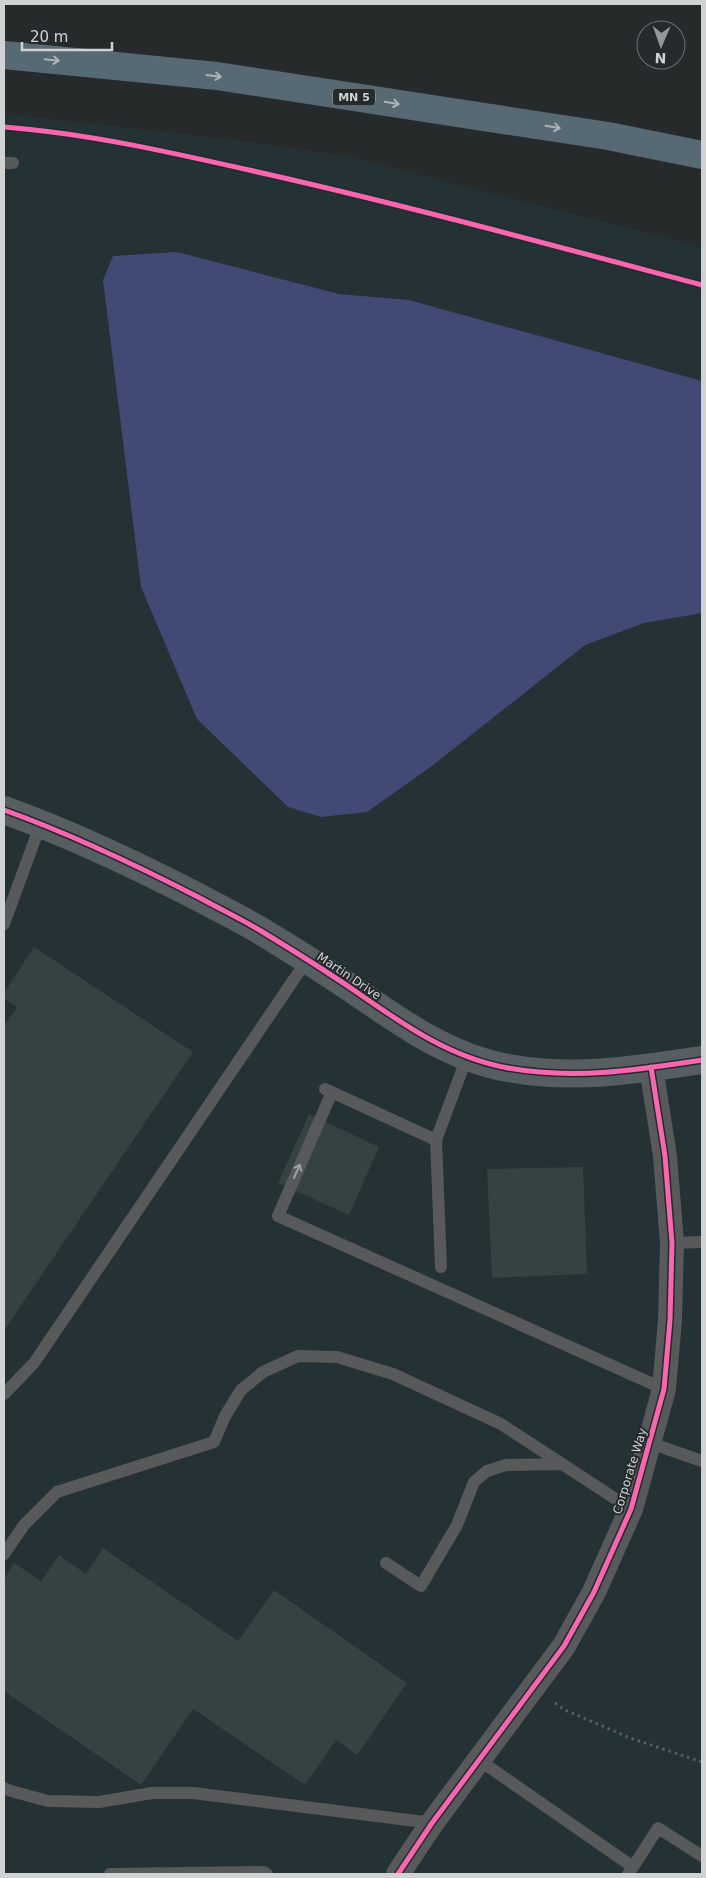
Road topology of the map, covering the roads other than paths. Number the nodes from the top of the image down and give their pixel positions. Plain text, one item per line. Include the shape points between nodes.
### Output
1 (4, 55) edge
2 (702, 155) edge
3 (4, 810) edge
4 (41, 823) junction
5 (4, 924) edge
6 (307, 960) junction
7 (467, 1057) junction
8 (702, 1060) edge
9 (651, 1067) junction
10 (436, 1140) junction
11 (702, 1242) edge
12 (672, 1243) junction
13 (441, 1267) dead end
14 (664, 1388) junction
15 (4, 1394) edge
16 (650, 1443) junction
17 (702, 1461) edge
18 (562, 1464) junction
19 (631, 1509) junction
20 (4, 1554) edge
21 (386, 1563) dead end
22 (479, 1760) junction
23 (4, 1788) edge
24 (432, 1823) junction
25 (702, 1856) edge
26 (631, 1870) edge
27 (110, 1874) edge
28 (267, 1874) edge
29 (398, 1874) edge

1 -> 2 highway, MN 5 via 217,76 608,136
3 - 4 street, Martin Drive
4 - 5 lane
4 - 6 street, Martin Drive via 144,869 259,930
6 - 7 street, Martin Drive via 395,1019
6 - 15 lane via 34,1363
7 - 9 street, Martin Drive via 507,1068 565,1074 609,1073
7 - 10 lane
8 - 9 street, Martin Drive
9 - 12 street, Corporate Way via 665,1156
10 - 13 lane
14 -> 10 lane via 278,1216 328,1090
11 - 12 lane
12 - 14 street, Corporate Way
14 - 16 street, Corporate Way
16 - 17 lane
16 - 19 street, Corporate Way
18 - 19 lane
18 - 20 lane via 501,1424 393,1374 337,1357 298,1356 263,1372 242,1390 225,1416 214,1442 57,1492 24,1525
18 - 21 lane via 506,1465 487,1471 474,1482 457,1524 421,1586
19 - 22 street, Corporate Way via 594,1592 568,1638
22 - 24 street, Corporate Way
22 - 26 lane
23 - 24 lane via 48,1800 99,1802 152,1793 193,1793
24 - 29 street, Corporate Way
25 - 26 lane via 658,1828
27 - 28 lane

